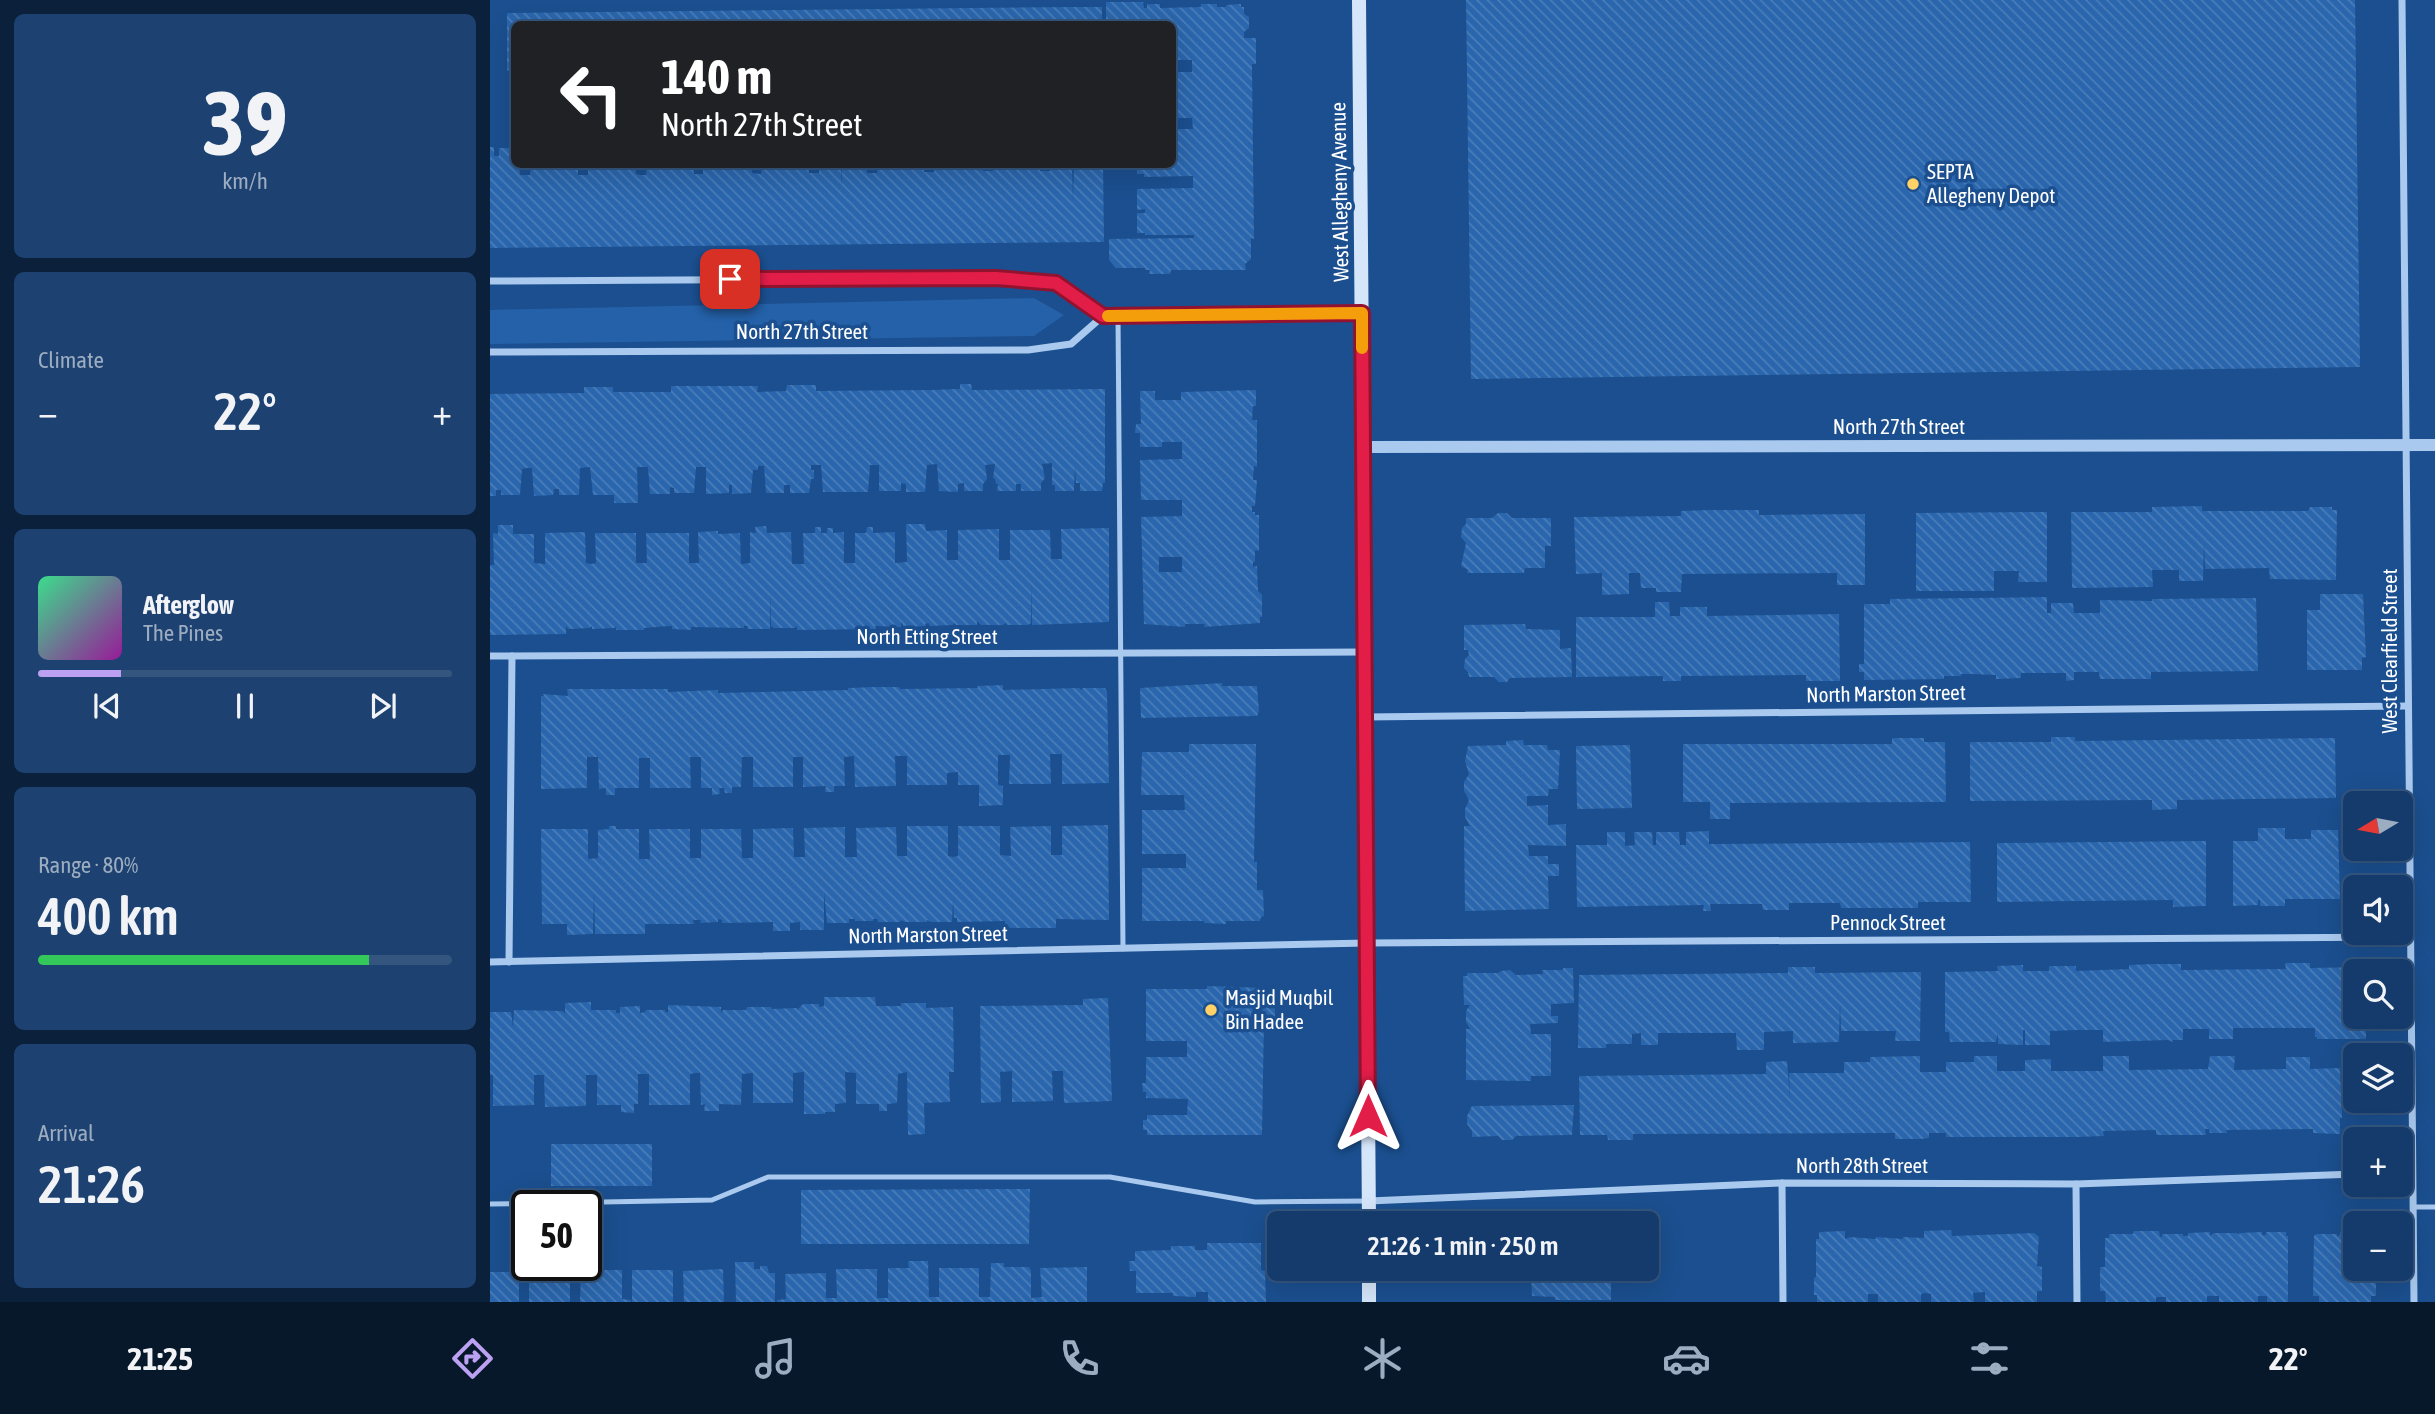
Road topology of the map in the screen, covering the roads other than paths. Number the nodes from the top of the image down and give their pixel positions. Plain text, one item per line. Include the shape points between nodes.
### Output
1 (1359, 0) edge
2 (2402, 0) edge
3 (490, 281) edge
4 (1362, 313) junction
5 (1103, 316) junction
6 (1118, 316) junction
7 (490, 352) edge
8 (2435, 445) edge
9 (2406, 446) junction
10 (1364, 447) junction
11 (1365, 652) junction
12 (1119, 653) junction
13 (490, 656) edge
14 (512, 656) junction
15 (2408, 706) junction
16 (1365, 717) junction
17 (2409, 875) edge
18 (2343, 937) edge
19 (1367, 943) junction
20 (2410, 945) edge
21 (1123, 948) junction
22 (490, 962) edge
23 (509, 962) junction
24 (2412, 1127) edge
25 (2343, 1174) edge
26 (1782, 1183) junction
27 (2076, 1184) junction
28 (2413, 1197) edge
29 (1369, 1201) junction
30 (490, 1204) edge
31 (2435, 1207) edge
32 (2413, 1208) junction
33 (1369, 1211) edge
34 (1369, 1281) edge
35 (1369, 1302) edge
36 (1783, 1302) edge
37 (2077, 1302) edge
38 (2414, 1302) edge

1 - 4 main road, West Allegheny Avenue
2 - 9 street, West Clearfield Street
3 - 5 street via 996,278 1056,283
4 - 6 street
4 - 10 main road, West Allegheny Avenue
5 - 6 street
5 - 7 street, North 27th Street via 1071,344 1028,350
6 - 12 lane
8 - 9 street, North 27th Street
9 - 10 street, North 27th Street
9 - 15 street, West Clearfield Street
10 - 11 main road, West Allegheny Avenue
11 - 12 street, North Etting Street
11 - 16 main road, West Allegheny Avenue
12 - 14 street, North Etting Street
12 - 21 lane
13 - 14 street, North Etting Street
14 - 23 street
15 - 16 street, North Marston Street
15 - 17 street, West Clearfield Street
16 - 19 main road, West Allegheny Avenue
18 - 19 street, Pennock Street
19 - 21 street, North Marston Street
19 - 29 main road, West Allegheny Avenue
20 - 24 street, West Clearfield Street
21 - 23 street, North Marston Street
22 - 23 street, North Marston Street
25 - 27 street, North 28th Street
26 - 27 street, North 28th Street
26 - 29 street, North 28th Street
26 - 36 street
27 - 37 street
28 - 32 street, West Clearfield Street
29 - 30 lane via 1255,1202 1110,1177 768,1177 712,1200
29 - 33 main road, West Allegheny Avenue
31 - 32 lane
32 - 38 street, West Clearfield Street
34 - 35 main road

